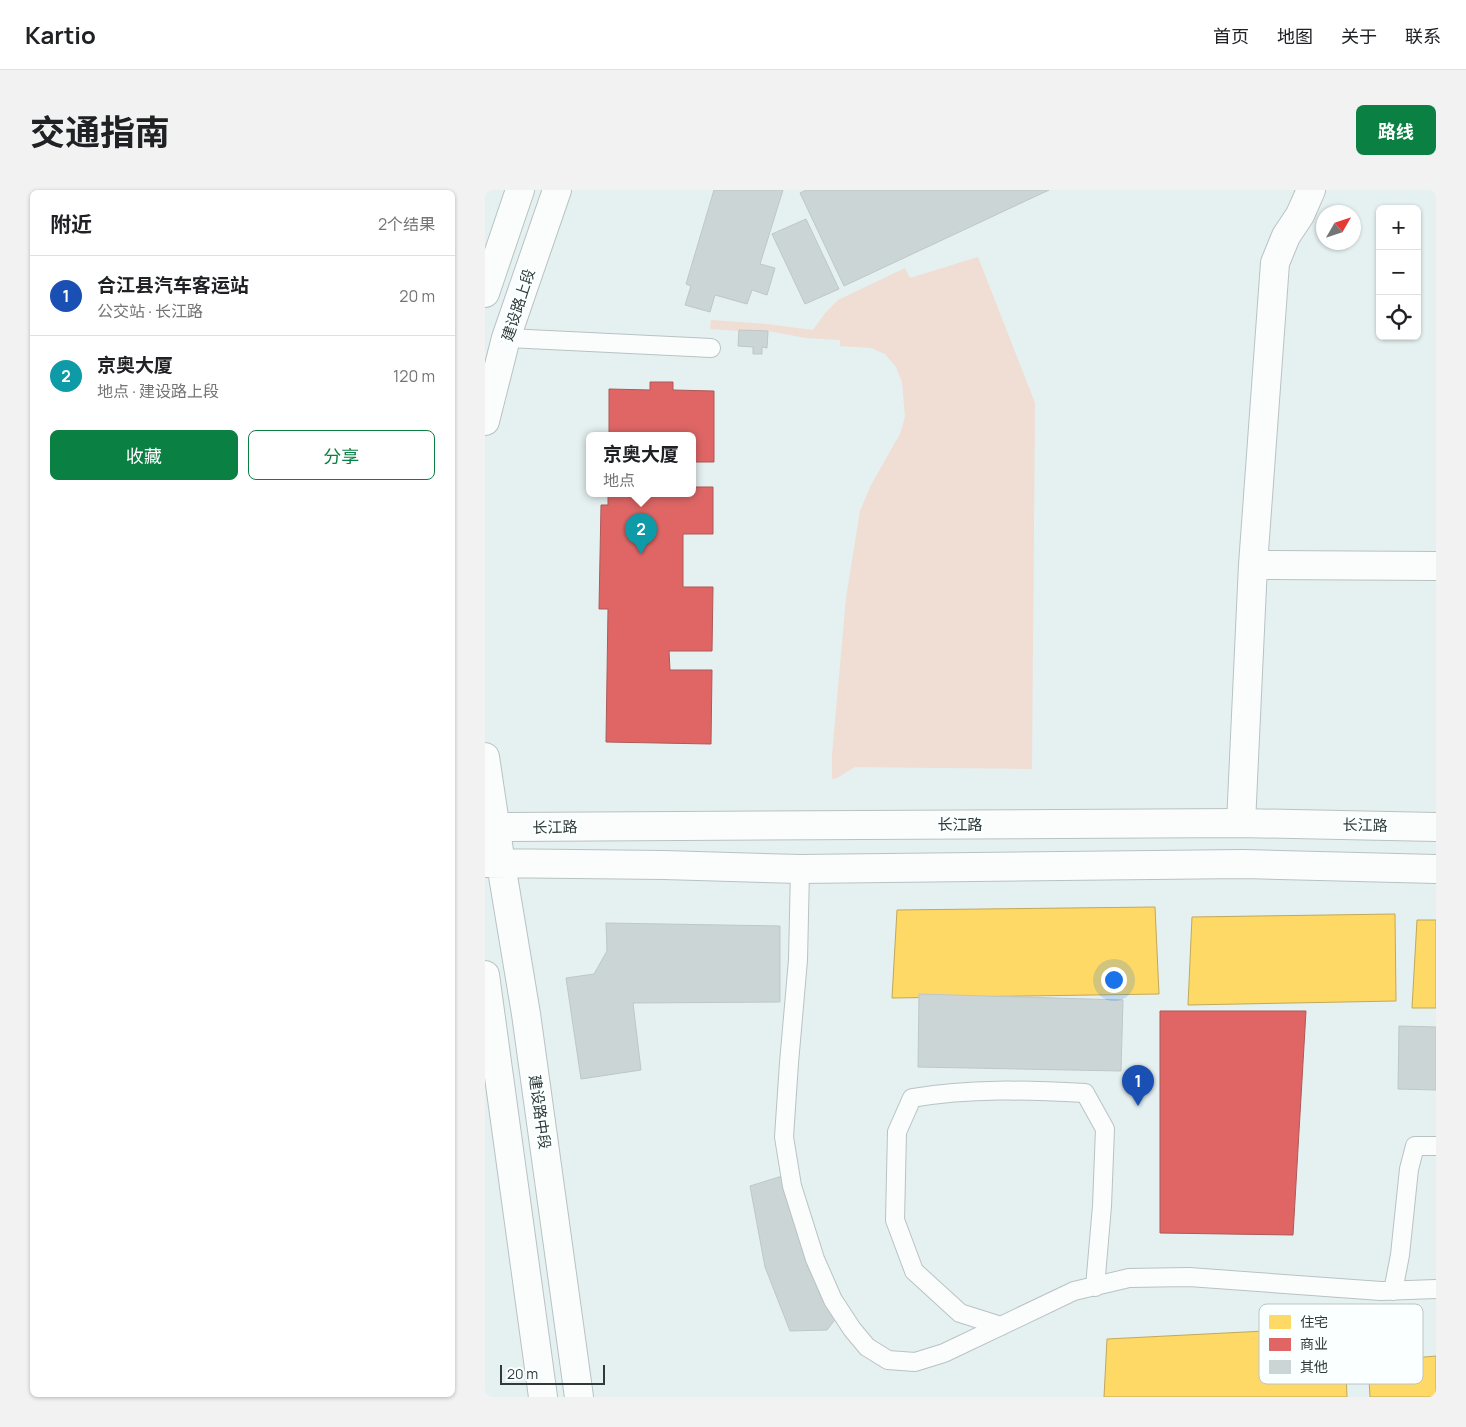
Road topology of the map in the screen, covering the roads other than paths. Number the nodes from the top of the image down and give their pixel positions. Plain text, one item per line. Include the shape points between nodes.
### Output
1 (520, 190) edge
2 (557, 190) edge
3 (1311, 190) edge
4 (485, 292) edge
5 (507, 338) junction
6 (711, 348) dead end
7 (485, 421) edge
8 (1253, 565) junction
9 (1436, 566) edge
10 (485, 757) edge
11 (1241, 823) junction
12 (491, 826) edge
13 (1436, 827) edge
14 (493, 864) edge
15 (800, 869) junction
16 (1436, 869) edge
17 (485, 975) edge
18 (1436, 1146) edge
19 (1095, 1287) junction
20 (1436, 1289) edge
21 (1393, 1290) junction
22 (1001, 1326) junction
23 (543, 1397) edge
24 (579, 1397) edge

1 - 4 main road
2 - 5 main road, 建设路上段
3 - 8 main road via 1275,262
5 - 6 lane
5 - 7 main road, 建设路上段
8 - 9 main road
8 - 11 main road
10 - 12 main road
11 - 12 main road, 长江路
11 - 13 main road, 长江路
12 - 14 main road, 建设路中段
14 - 15 main road
14 - 24 main road, 建设路中段 via 527,1014
15 - 16 main road via 1243,864
15 - 22 lane via 798,960 784,1137 792,1186 815,1258 833,1300 867,1347 888,1360 915,1362 944,1353
17 - 23 main road
18 - 21 lane via 1415,1146
19 - 21 lane via 1129,1278 1189,1277
19 - 22 lane via 1074,1292
19 - 22 lane via 1105,1129 1085,1094 1018,1090 942,1092 912,1098 897,1132 895,1220 914,1271 960,1313
20 - 21 lane

